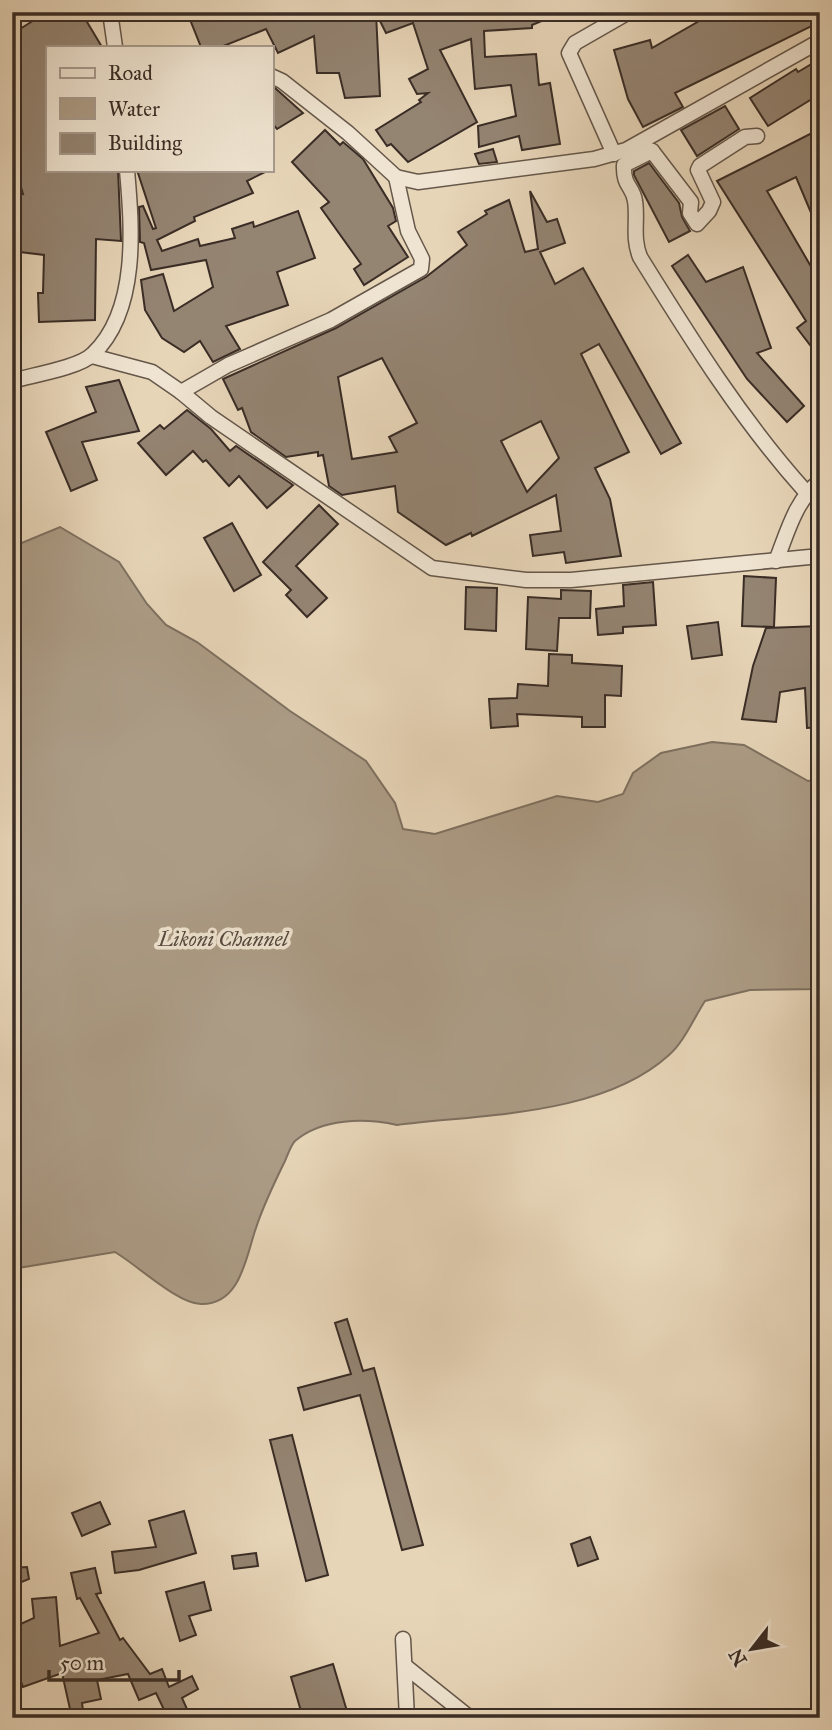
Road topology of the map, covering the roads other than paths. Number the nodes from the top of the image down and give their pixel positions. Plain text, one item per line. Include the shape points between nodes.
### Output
1 (110, 12) edge
2 (629, 12) edge
3 (820, 41) edge
4 (115, 46) edge
5 (273, 77) edge
6 (757, 136) dead end
7 (636, 144) junction
8 (652, 151) junction
9 (614, 154) junction
10 (127, 172) edge
11 (396, 177) junction
12 (92, 356) junction
13 (12, 381) edge
14 (181, 392) junction
15 (820, 481) edge
16 (806, 492) junction
17 (820, 556) edge
18 (776, 561) junction
19 (403, 1639) dead end
20 (405, 1666) junction
21 (407, 1718) edge
22 (470, 1718) edge

1 - 4 street
2 - 9 street via 575,43 569,53
3 - 7 street
5 - 11 street via 348,133
6 - 8 street via 745,137 700,166 713,202 697,224 690,213 691,202
7 - 8 street
7 - 9 street
8 - 16 street via 624,165 623,180 636,198 634,237 640,257 716,379
9 - 11 street via 439,181
10 - 12 street via 126,286 117,316
11 - 14 street via 408,231 422,259 421,269 331,320 229,365
12 - 13 street
12 - 14 street via 152,372
14 - 18 street via 432,568 526,580 571,580
15 - 16 street
16 - 18 street
17 - 18 street
19 - 20 street
20 - 21 street
20 - 22 street

